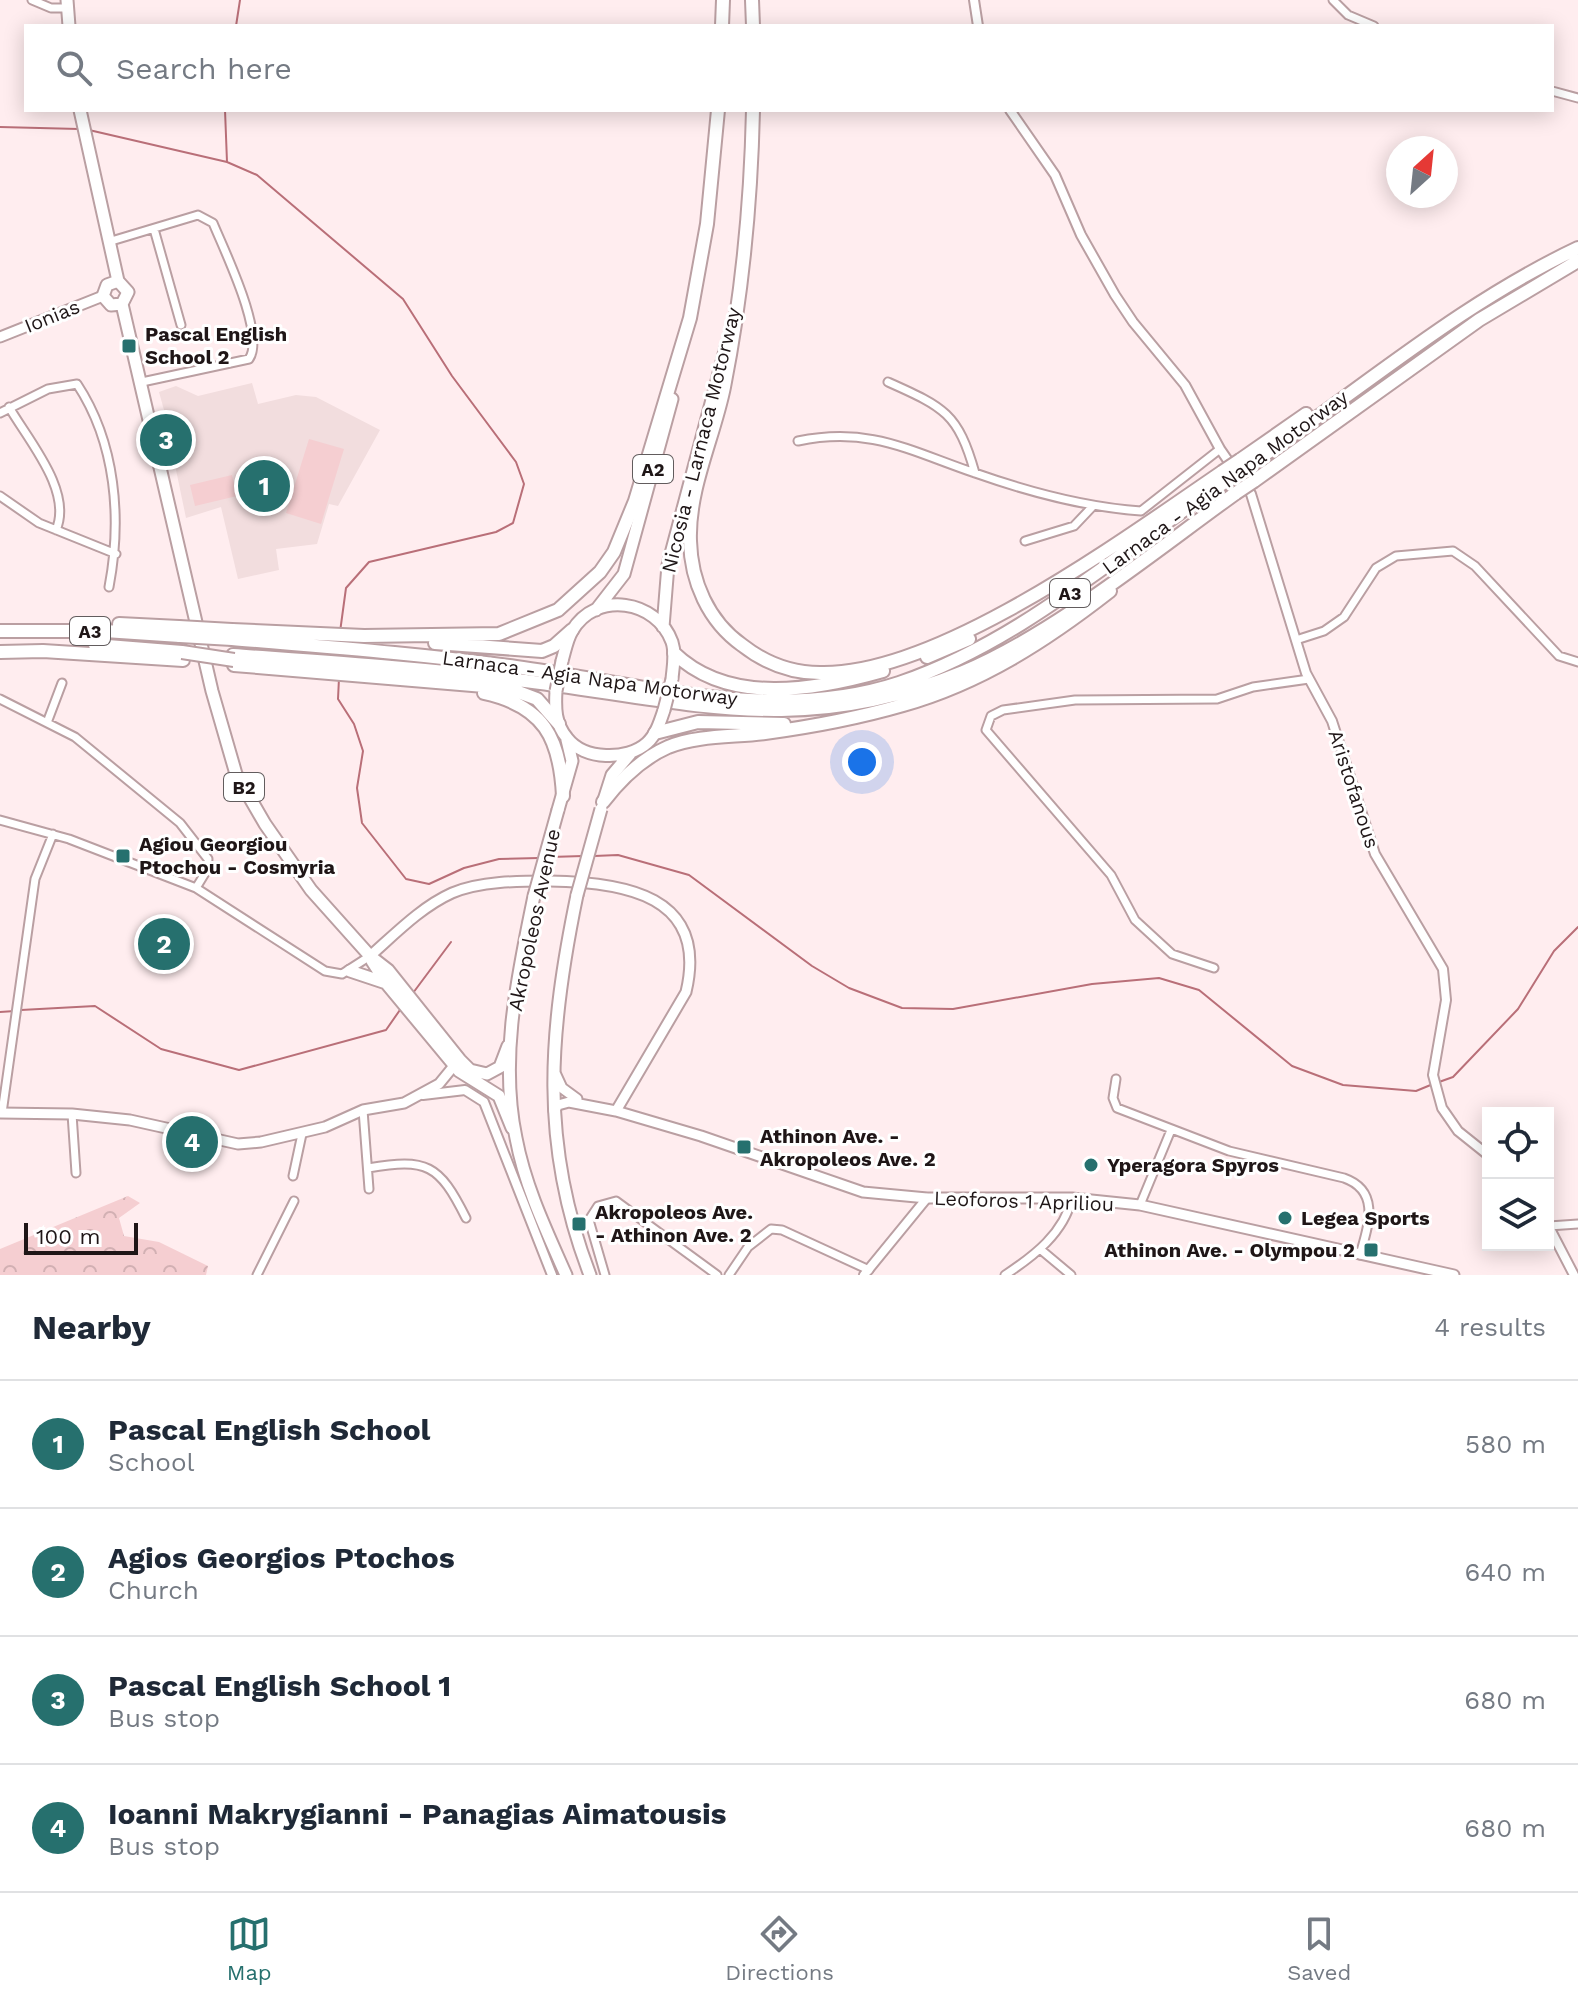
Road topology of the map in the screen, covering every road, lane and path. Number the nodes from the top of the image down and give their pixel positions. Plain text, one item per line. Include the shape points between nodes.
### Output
1 (32, 0) edge
2 (723, 0) edge
3 (752, 0) edge
4 (974, 0) edge
5 (1333, 0) edge
6 (67, 4) edge
7 (69, 24) edge
8 (722, 24) edge
9 (753, 24) edge
10 (976, 24) edge
11 (1369, 24) edge
12 (1554, 92) edge
13 (1578, 98) edge
14 (80, 112) edge
15 (718, 112) edge
16 (753, 112) edge
17 (1011, 112) edge
18 (154, 229) junction
19 (108, 242) junction
20 (1578, 248) edge
21 (1578, 261) edge
22 (118, 281) junction
23 (103, 296) junction
24 (122, 304) junction
25 (690, 318) junction
26 (734, 319) junction
27 (181, 325) dead end
28 (0, 337) edge
29 (142, 382) junction
30 (888, 382) dead end
31 (9, 407) junction
32 (0, 413) edge
33 (798, 441) dead end
34 (1220, 449) junction
35 (975, 473) junction
36 (1225, 476) junction
37 (1252, 487) junction
38 (1211, 491) junction
39 (0, 496) edge
40 (1092, 507) junction
41 (56, 530) junction
42 (1025, 541) dead end
43 (1154, 551) junction
44 (116, 554) junction
45 (109, 587) dead end
46 (596, 610) junction
47 (663, 627) junction
48 (0, 628) edge
49 (572, 630) junction
50 (232, 634) junction
51 (364, 636) junction
52 (1296, 640) junction
53 (0, 645) edge
54 (0, 652) edge
55 (674, 653) junction
56 (183, 656) junction
57 (234, 660) junction
58 (1578, 662) edge
59 (1309, 679) junction
60 (432, 681) junction
61 (62, 683) dead end
62 (0, 699) edge
63 (48, 720) junction
64 (819, 723) junction
65 (559, 724) junction
66 (655, 733) junction
67 (567, 740) junction
68 (631, 753) junction
69 (563, 796) junction
70 (602, 806) junction
71 (0, 820) edge
72 (53, 834) junction
73 (196, 888) junction
74 (370, 956) junction
75 (1214, 968) dead end
76 (350, 971) junction
77 (386, 983) junction
78 (407, 1001) junction
79 (510, 1039) junction
80 (552, 1055) junction
81 (457, 1063) junction
82 (1116, 1079) dead end
83 (423, 1095) junction
84 (599, 1107) junction
85 (363, 1110) junction
86 (616, 1111) junction
87 (1, 1113) edge
88 (72, 1114) junction
89 (553, 1119) junction
90 (1171, 1130) junction
91 (302, 1134) junction
92 (515, 1136) junction
93 (1482, 1150) edge
94 (368, 1168) junction
95 (76, 1173) dead end
96 (293, 1176) dead end
97 (369, 1189) dead end
98 (927, 1198) junction
99 (1072, 1198) junction
100 (294, 1201) dead end
101 (1140, 1205) junction
102 (466, 1218) dead end
103 (1578, 1224) edge
104 (1554, 1226) edge
105 (1554, 1237) edge
106 (1040, 1249) junction
107 (1360, 1255) junction
108 (867, 1273) edge
109 (257, 1275) edge
110 (552, 1275) edge
111 (566, 1275) edge
112 (590, 1275) edge
113 (605, 1275) edge
114 (717, 1275) edge
115 (729, 1275) edge
116 (1005, 1275) edge
117 (1071, 1275) edge
118 (1454, 1275) edge
119 (1574, 1275) edge

1 - 6 street via 51,8
2 - 8 highway
3 - 9 highway
4 - 10 street
5 - 11 street via 1348,15
6 - 7 main road
12 - 13 street
14 - 19 main road, B2
15 - 25 highway, A2 via 707,224
16 - 26 highway, Nicosia - Larnaca Motorway / A2 via 752,182
17 - 34 street, Aristofanous via 1055,175 1115,295 1185,385
18 - 19 street
18 - 27 street
18 - 29 street via 198,215 213,223 243,296 254,346 249,359
19 - 22 main road, B2
20 - 36 highway, bridge via 1371,370
21 - 37 highway, Larnaca - Agia Napa Motorway / A3 via 1479,320
22 - 23 main road via 107,285
22 - 24 main road, B2 via 128,292
23 - 24 main road via 111,305
23 - 28 main road, Ionias
24 - 29 main road, B2
25 - 46 main road, A2 via 632,550 624,574
25 - 51 highway via 624,530 600,572 575,597 538,621 499,634
26 - 36 highway via 724,387 693,507 692,564 704,601 717,620 733,639 775,665 821,673 849,671 949,640
26 - 47 main road, Nicosia - Larnaca Motorway / A2 via 668,565
29 - 74 main road, B2 via 236,774 289,861
30 - 35 street via 952,418 964,435
31 - 32 street
31 - 41 street via 52,482 61,506
31 - 44 street via 48,389 77,384 93,411 115,491
33 - 35 street via 837,436 897,443
34 - 37 street, Aristofanous
34 - 40 street via 1141,511
35 - 40 street
36 - 38 highway, Larnaca - Agia Napa Motorway / A3
37 - 43 highway, Larnaca - Agia Napa Motorway / A3, bridge
37 - 52 street, Aristofanous
38 - 50 highway, Larnaca - Agia Napa Motorway / A3 via 1009,632 923,673 865,692 776,701 712,698 500,665
38 - 55 highway via 1005,620 951,648 896,667 850,680 754,688 712,681
39 - 41 street
40 - 42 street via 1074,526
41 - 44 street
43 - 57 highway, Larnaca - Agia Napa Motorway / A3 via 1015,646 964,671 903,693 821,710 712,709 501,678
43 - 64 highway via 1117,586 1021,656 905,705
44 - 45 street
46 - 47 main road via 621,604 640,607
46 - 49 main road
47 - 55 main road
48 - 50 highway, Larnaca - Agia Napa Motorway / A3, bridge
49 - 51 highway via 554,646 525,652
49 - 65 main road, bridge via 556,691
50 - 51 highway
52 - 58 street via 1344,617 1376,568 1396,556 1453,551 1475,566 1559,656
52 - 59 street, Aristofanous
53 - 56 highway, A3 via 44,643
54 - 56 highway
55 - 66 main road, bridge via 672,679
56 - 57 highway
57 - 60 highway
59 - 75 street via 1253,687 1217,699 1075,700 1003,710 991,716 986,730 1111,875 1135,920 1172,954
59 - 93 street, Aristofanous via 1332,721 1375,854 1443,969 1446,1000 1434,1080 1448,1120
60 - 65 highway via 524,692 548,708
60 - 69 highway via 505,698 542,722 559,755
61 - 63 street
62 - 63 street
63 - 73 street via 180,823 208,859
64 - 66 highway via 698,722
64 - 70 highway via 667,748 625,778
65 - 67 main road
66 - 68 main road
67 - 68 main road via 598,754
67 - 69 main road, B2 via 572,761
68 - 70 main road, Akropoleos Avenue via 612,775
69 - 79 main road, Akropoleos Avenue / B2, bridge via 534,896
70 - 80 main road, Akropoleos Avenue, bridge via 577,895
71 - 72 street
72 - 73 street
72 - 87 street via 35,879
73 - 76 street via 325,971
74 - 76 street
74 - 77 main road, B2
74 - 78 main road, B2
74 - 86 main road via 422,911 470,887 589,883 618,885 652,897 683,931 691,951 690,973 679,1006
76 - 77 main road
77 - 78 main road, B2
78 - 81 main road, B2
79 - 81 main road, B2 via 503,1063 492,1073 477,1073
79 - 92 main road, Akropoleos Avenue / B2
80 - 84 main road, Leoforos 1 Apriliou via 562,1088
80 - 89 main road, Akropoleos Avenue
81 - 83 main road
81 - 92 main road, B2 via 495,1092
82 - 90 street via 1117,1108
83 - 85 main road
83 - 110 street via 465,1090 484,1102
84 - 86 main road, Leoforos 1 Apriliou
84 - 89 main road, Leoforos 1 Apriliou via 563,1102
85 - 91 main road
85 - 94 street
86 - 98 main road, Leoforos 1 Apriliou via 863,1192
87 - 88 main road
88 - 91 main road via 130,1120 238,1144
88 - 95 street
89 - 112 main road, Akropoleos Avenue via 567,1205
90 - 101 street
90 - 107 street via 1229,1151 1352,1181 1366,1194 1370,1209
91 - 96 street
92 - 111 main road, Akropoleos Avenue / B2 via 536,1207
94 - 97 street
94 - 102 street via 413,1162 430,1168 451,1188
98 - 99 main road, Leoforos 1 Apriliou
98 - 108 street
99 - 101 main road, Leoforos 1 Apriliou
99 - 106 street via 1061,1226
100 - 109 street
101 - 107 main road, Leoforos 1 Apriliou
103 - 104 street
105 - 119 street
106 - 116 street
106 - 117 street
107 - 118 main road, Leoforos 1 Apriliou
108 - 115 street via 771,1229 748,1247
113 - 114 street via 589,1220 598,1206 616,1201

